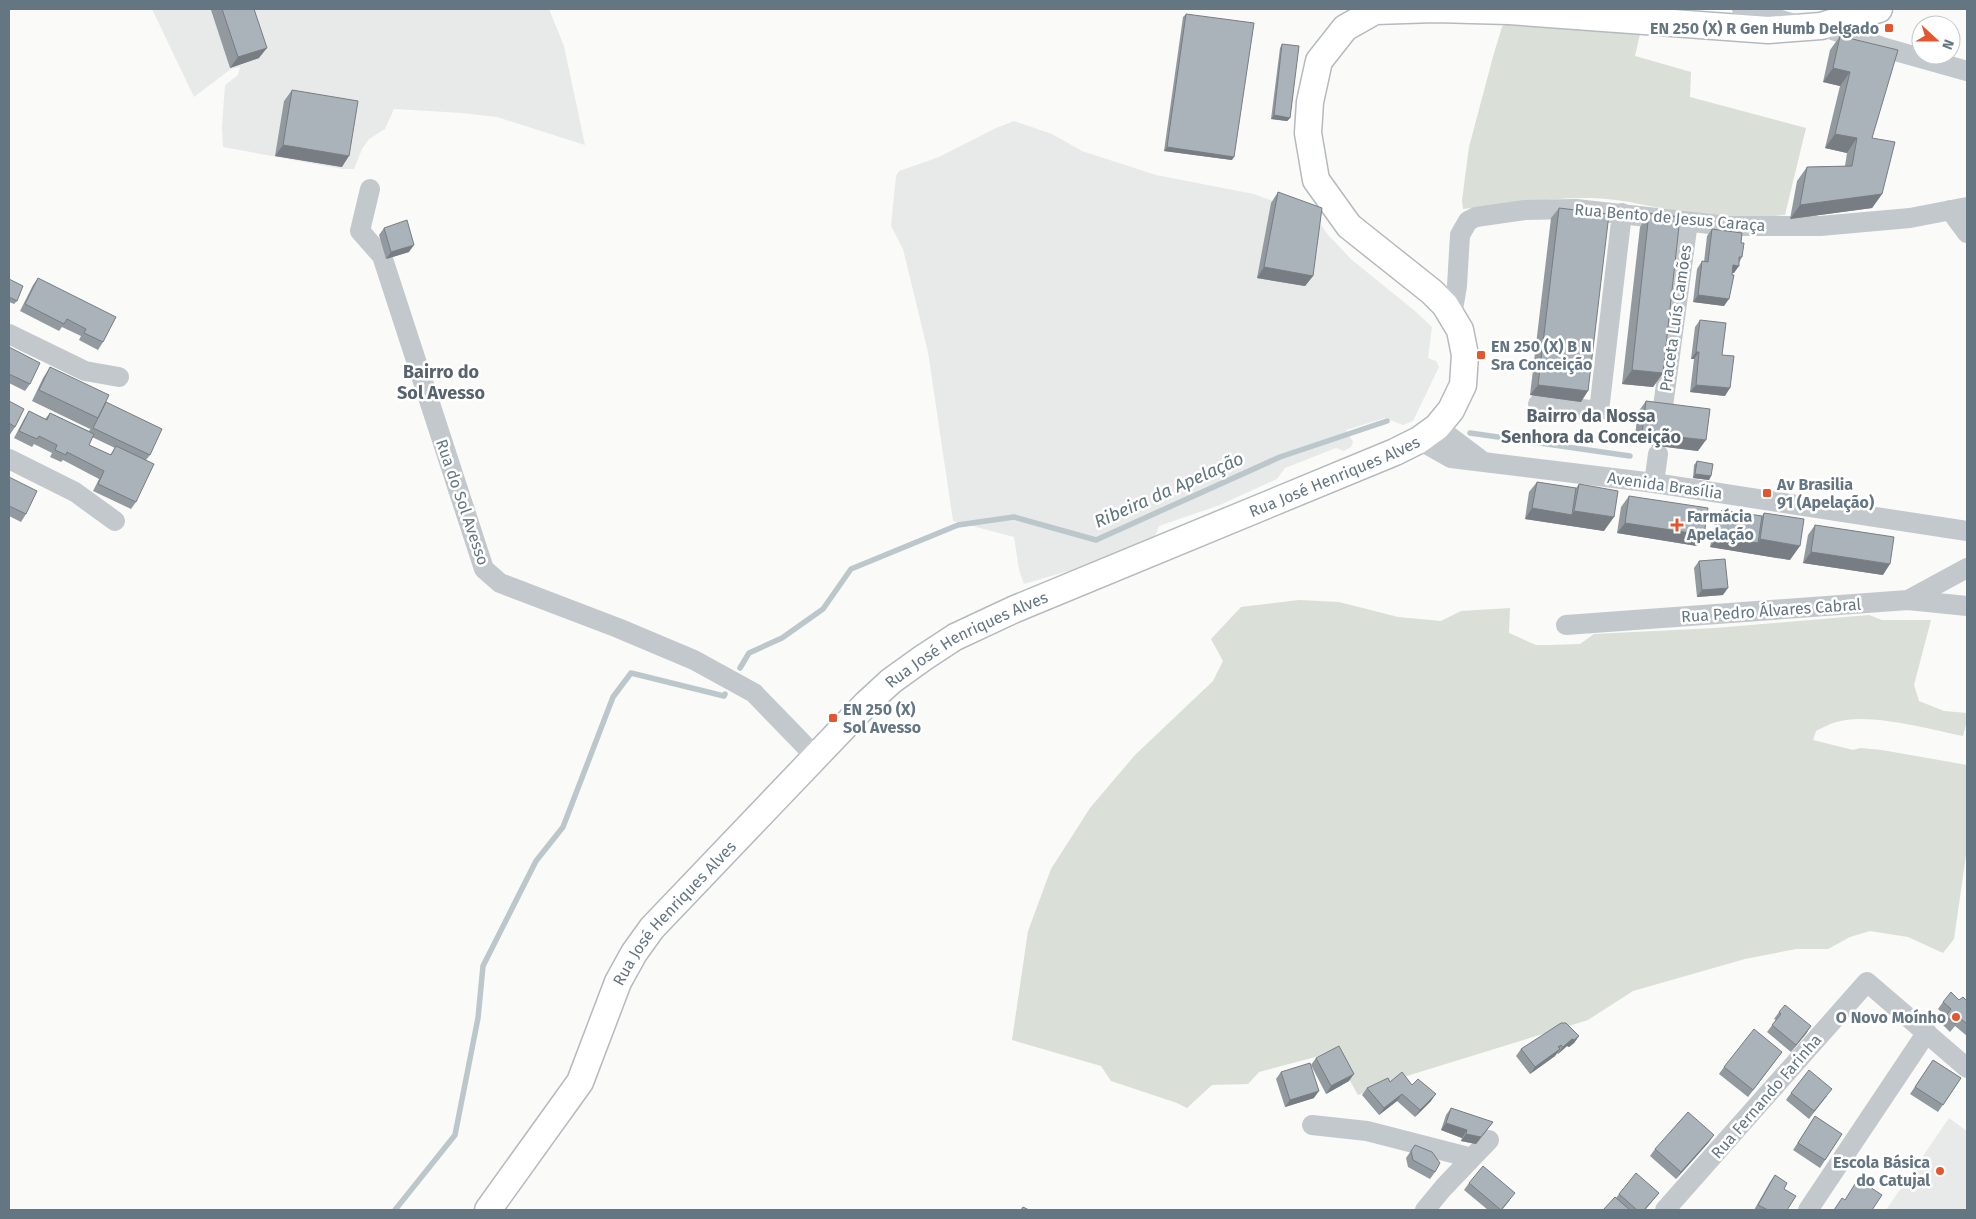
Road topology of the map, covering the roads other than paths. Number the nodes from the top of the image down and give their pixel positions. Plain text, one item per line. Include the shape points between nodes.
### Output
1 (1742, 9) edge
2 (1879, 9) edge
3 (1851, 13) edge
4 (1608, 14) edge
5 (1812, 26) junction
6 (1967, 72) edge
7 (370, 189) dead end
8 (1958, 208) edge
9 (1622, 213) junction
10 (1688, 222) junction
11 (1967, 233) edge
12 (1452, 315) junction
13 (9, 334) edge
14 (119, 377) dead end
15 (1538, 404) dead end
16 (1662, 414) edge
17 (1428, 433) junction
18 (1658, 454) dead end
19 (9, 459) edge
20 (1654, 483) junction
21 (115, 521) dead end
22 (1967, 532) edge
23 (1967, 568) edge
24 (1908, 600) junction
25 (1967, 606) edge
26 (1566, 624) dead end
27 (816, 756) junction
28 (1927, 1032) junction
29 (1967, 1068) edge
30 (1312, 1125) dead end
31 (1489, 1140) dead end
32 (1472, 1158) junction
33 (488, 1210) edge
34 (1425, 1210) edge
35 (1665, 1210) edge
36 (1808, 1210) edge

1 - 5 street
2 - 3 main road
3 - 5 main road
4 - 5 main road via 1768,30
4 - 12 main road via 1435,9 1375,11 1345,28 1319,61 1310,102 1308,133 1316,180 1349,226 1432,292
5 - 6 street
7 - 27 street, Rua do Sol Avesso via 360,231 382,256 484,569 500,583 694,660 754,693
8 - 10 street, Rua Bento de Jesus Caraça via 1910,218 1820,226 1728,226
8 - 11 street
9 - 10 street, Rua Bento de Jesus Caraça
9 - 12 street, Rua Bento de Jesus Caraça via 1576,209 1525,210 1468,221 1458,244 1457,286
9 - 15 street via 1599,411
10 - 16 street, Praceta Luís Camões
12 - 17 main road via 1463,342 1465,373 1451,410
13 - 14 street via 85,371
17 - 20 street, Avenida Brasília via 1451,458
17 - 27 main road, Rua José Henriques Alves via 1395,452 985,622 891,680
18 - 20 street
19 - 21 street via 75,492
20 - 22 street, Avenida Brasília
23 - 24 street, Rua Pedro Álvares Cabral
24 - 25 street
24 - 26 street, Rua Pedro Álvares Cabral
27 - 33 main road, Rua José Henriques Alves via 652,928 618,982 580,1082
28 - 29 street
28 - 35 street, Rua Fernando Farinha via 1867,982
28 - 36 street
30 - 32 street via 1367,1131
31 - 32 street
32 - 34 street

